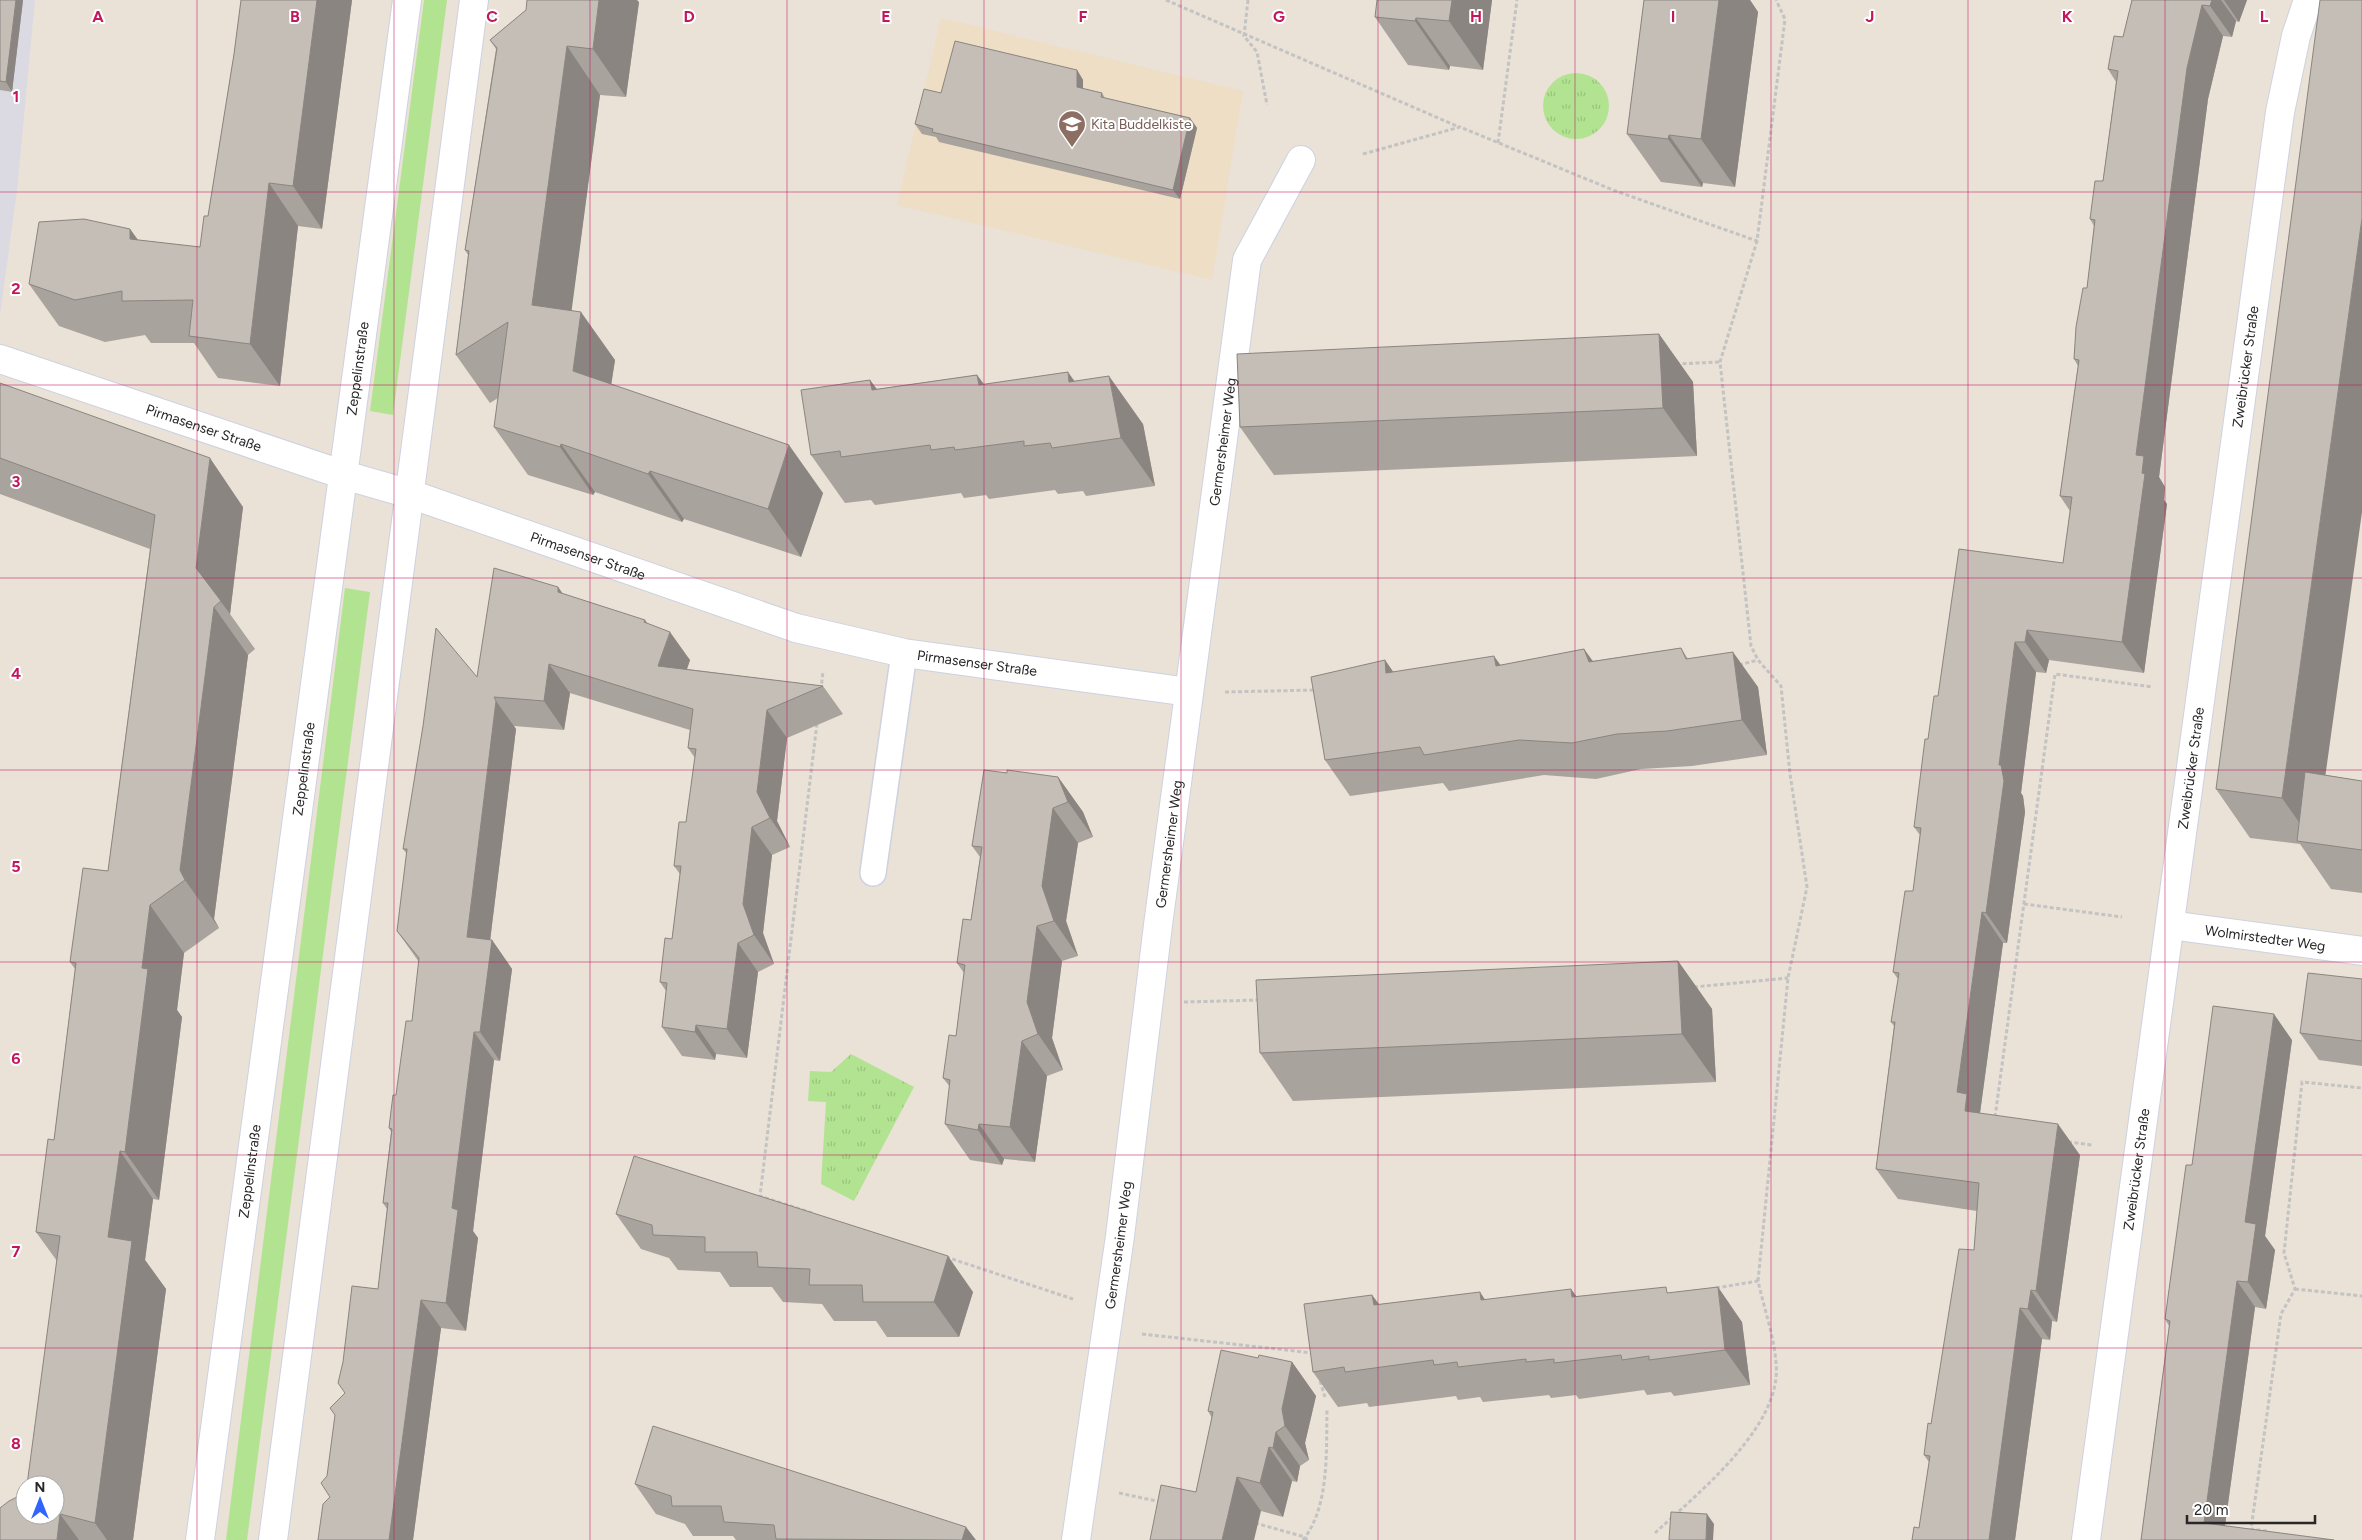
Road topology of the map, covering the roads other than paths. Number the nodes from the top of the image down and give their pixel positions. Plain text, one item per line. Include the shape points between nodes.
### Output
1 (407, 0) edge
2 (474, 0) edge
3 (2308, 0) edge
4 (1301, 160) dead end
5 (0, 359) edge
6 (344, 475) junction
7 (410, 494) junction
8 (904, 653) junction
9 (1189, 692) junction
10 (873, 873) dead end
11 (2170, 925) junction
12 (2362, 951) edge
13 (200, 1540) edge
14 (273, 1540) edge
15 (1076, 1540) edge
16 (2086, 1540) edge

1 - 6 street, Zeppelinstraße
2 - 7 street
3 - 11 street, Zweibrücker Straße via 2296,36 2280,112
4 - 9 street, Germersheimer Weg via 1247,260
5 - 6 street, Pirmasenser Straße
6 - 7 street, Pirmasenser Straße
6 - 13 street, Zeppelinstraße
7 - 8 street, Pirmasenser Straße via 796,628
7 - 14 street
8 - 9 street, Pirmasenser Straße
8 - 10 lane
9 - 15 street, Germersheimer Weg via 1119,1246
11 - 12 street, Wolmirstedter Weg
11 - 16 street, Zweibrücker Straße

